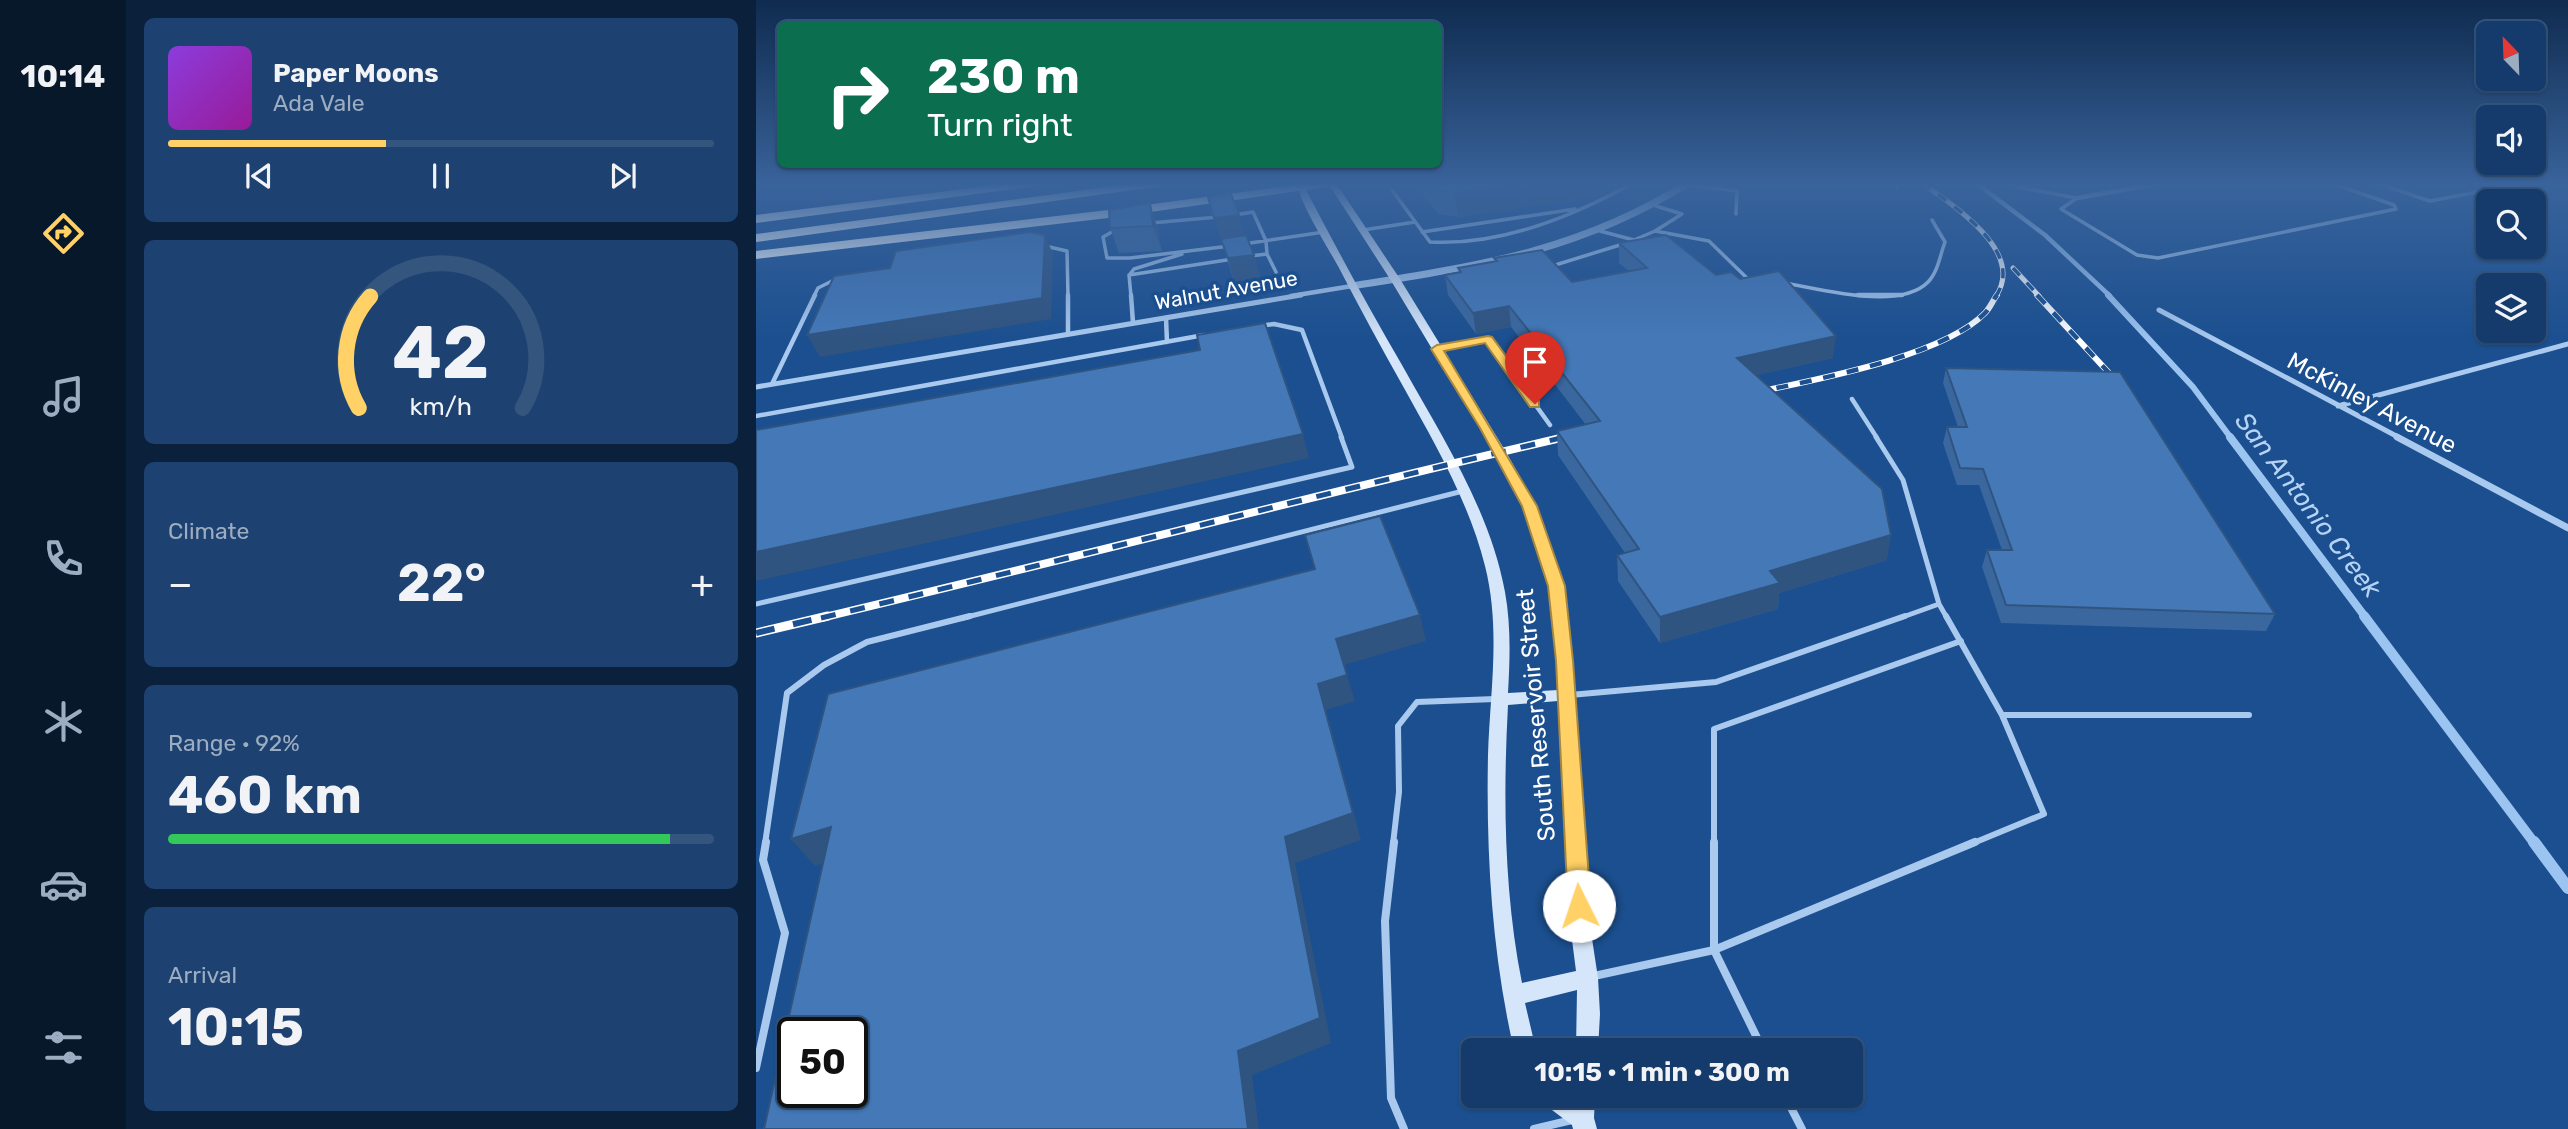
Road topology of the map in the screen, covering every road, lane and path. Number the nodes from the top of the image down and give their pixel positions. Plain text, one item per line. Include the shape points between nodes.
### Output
1 (924, 236) edge
2 (1105, 236) edge
3 (1264, 236) edge
4 (1300, 236) edge
5 (1326, 236) edge
6 (1367, 236) edge
7 (1425, 236) edge
8 (1496, 236) edge
9 (1586, 236) edge
10 (1618, 236) edge
11 (1645, 236) edge
12 (1677, 236) edge
13 (1941, 236) edge
14 (2106, 236) edge
15 (2266, 236) edge
16 (1634, 240) junction
17 (1266, 241) junction
18 (1035, 248) edge
19 (1188, 251) junction
20 (1267, 254) junction
21 (756, 255) edge
22 (1549, 266) edge
23 (1276, 272) dead end
24 (846, 274) edge
25 (1129, 275) junction
26 (1395, 279) junction
27 (1776, 283) edge
28 (1752, 284) edge
29 (1352, 286) junction
30 (2159, 310) dead end
31 (1166, 317) junction
32 (1133, 323) junction
33 (1247, 328) edge
34 (1068, 334) junction
35 (1207, 335) edge
36 (1167, 342) junction
37 (2568, 344) edge
38 (1437, 349) junction
39 (772, 384) junction
40 (756, 387) edge
41 (1852, 399) dead end
42 (2337, 407) junction
43 (756, 416) edge
44 (1550, 425) dead end
45 (1463, 491) junction
46 (2568, 528) edge
47 (756, 604) edge
48 (1940, 604) junction
49 (1961, 641) junction
50 (1567, 695) junction
51 (1500, 699) junction
52 (2002, 715) junction
53 (2249, 715) dead end
54 (1714, 950) junction
55 (1587, 978) junction
56 (1513, 996) junction
57 (1522, 1038) edge
58 (1588, 1038) edge
59 (1757, 1038) edge
60 (756, 1068) edge
61 (1791, 1108) edge
62 (1583, 1114) edge
63 (1404, 1129) edge
64 (1534, 1129) edge
65 (1802, 1129) edge

1 - 21 highway
2 - 19 lane via 1107,258
3 - 17 lane
4 - 17 lane
5 - 29 main road, South Reservoir Street
6 - 26 main road, South Reservoir Street
7 - 8 lane via 1430,242 1445,245
9 - 26 street, Walnut Avenue via 1520,258
10 - 16 lane
11 - 16 lane
12 - 28 lane via 1709,241
13 - 27 lane via 1945,242 1927,283 1914,293 1893,296
14 - 15 lane via 2137,255 2158,258
16 - 22 lane
17 - 19 lane
17 - 20 lane
18 - 34 lane via 1066,251
19 - 25 lane via 1134,269
20 - 23 lane
20 - 25 lane
24 - 39 lane via 818,288
25 - 32 lane
26 - 29 street, Walnut Avenue
26 - 38 main road, South Reservoir Street
29 - 31 street, Walnut Avenue
29 - 45 main road, South Reservoir Street
30 - 42 street, McKinley Avenue
31 - 32 street, Walnut Avenue
31 - 36 lane
32 - 34 street, Walnut Avenue
33 - 47 lane via 1274,324 1302,330 1352,467
34 - 39 street, Walnut Avenue
35 - 36 lane
36 - 43 lane
37 - 42 street
38 - 44 lane via 1488,340
38 - 50 main road, South Reservoir Street via 1530,506 1557,586
39 - 40 street, Walnut Avenue
41 - 48 lane via 1903,480
42 - 46 street, McKinley Avenue
45 - 51 main road, South Reservoir Street via 1497,587
45 - 60 lane via 867,642 824,665 787,693 763,860 785,933
48 - 49 lane
48 - 50 lane via 1716,682
49 - 52 lane
49 - 54 lane via 1714,729
50 - 51 main road
50 - 55 main road, South Reservoir Street
51 - 56 main road, South Reservoir Street via 1500,884
51 - 63 lane via 1417,702 1398,726 1399,792 1385,921 1391,1098
52 - 53 lane
52 - 54 lane via 2044,814
54 - 55 lane
54 - 59 lane
55 - 56 main road
55 - 58 main road, South Reservoir Street
56 - 57 main road, South Reservoir Street
61 - 65 lane
62 - 64 lane

